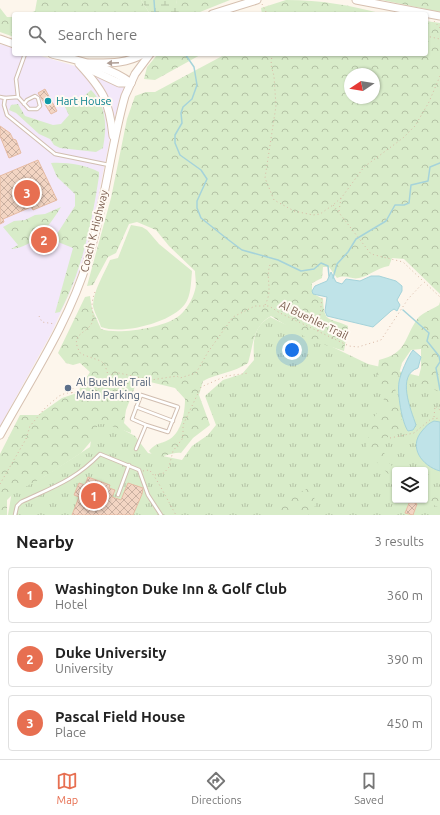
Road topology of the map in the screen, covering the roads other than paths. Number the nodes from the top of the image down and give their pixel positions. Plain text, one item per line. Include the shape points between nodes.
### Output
1 (257, 0) edge
2 (356, 0) edge
3 (218, 12) edge
4 (419, 12) edge
5 (428, 14) edge
6 (440, 16) edge
7 (0, 39) edge
8 (12, 43) edge
9 (24, 56) edge
10 (58, 56) edge
11 (139, 56) edge
12 (149, 56) edge
13 (78, 62) junction
14 (130, 83) junction
15 (0, 97) edge
16 (18, 97) junction
17 (4, 98) junction
18 (24, 104) junction
19 (114, 142) junction
20 (109, 165) junction
21 (136, 407) junction
22 (173, 421) junction
23 (146, 425) junction
24 (0, 435) edge
25 (136, 449) dead end
26 (129, 465) junction
27 (118, 495) dead end
28 (15, 515) edge
29 (161, 515) edge

1 - 3 main road
2 - 4 main road
5 - 6 main road
7 - 8 main road
9 - 16 lane via 16,79
10 - 13 main road
11 -> 13 main road via 116,63
12 - 14 main road, Coach K Highway
13 - 14 main road via 119,83
13 - 19 main road via 105,96
14 - 19 main road, Coach K Highway
15 - 17 lane
16 - 17 lane
16 - 18 lane
17 - 20 lane via 4,112 55,154
18 - 18 lane via 29,109 37,109 40,106 35,96
19 - 20 main road, Coach K Highway
20 - 24 main road, Coach K Highway via 90,254 77,291
21 - 22 lane
21 - 22 lane via 140,395 178,407
21 - 23 lane via 132,419
22 - 23 lane via 168,432
23 - 25 lane
26 - 27 lane
26 - 28 lane via 100,454 71,479 21,502
26 - 29 lane via 140,473 148,495

